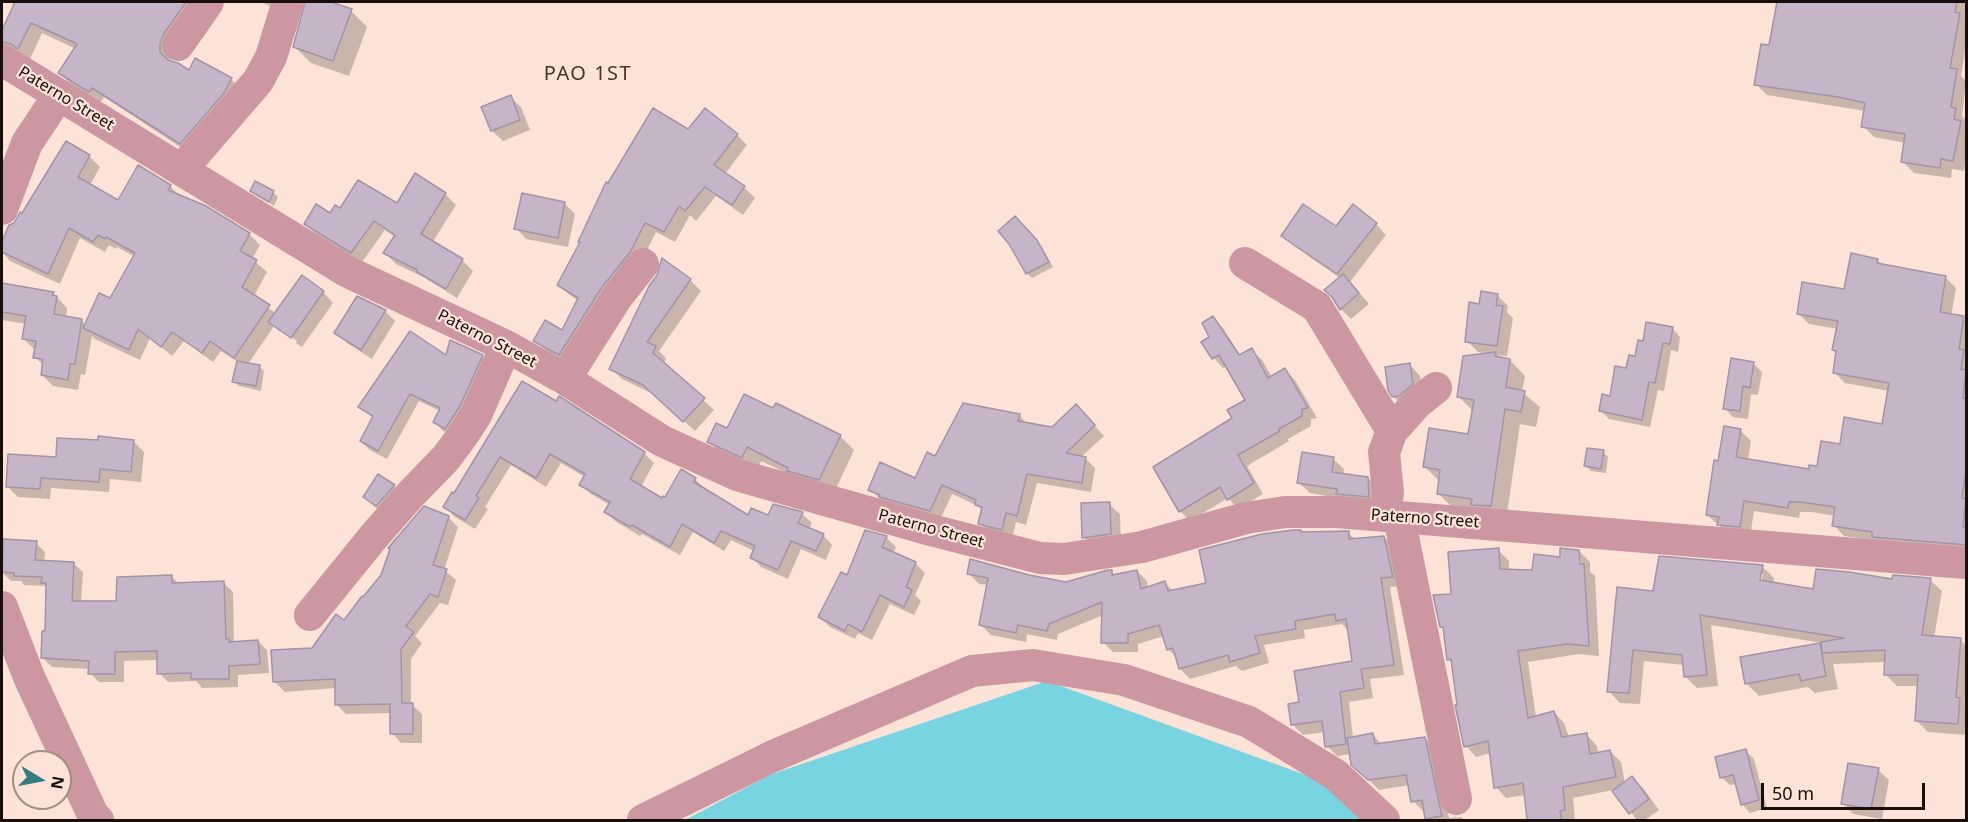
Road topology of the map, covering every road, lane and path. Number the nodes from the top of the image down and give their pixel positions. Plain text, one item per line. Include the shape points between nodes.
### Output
1 (208, 2) edge
2 (288, 2) edge
3 (178, 45) dead end
4 (2, 60) edge
5 (59, 95) junction
6 (181, 170) junction
7 (2, 210) edge
8 (1245, 263) dead end
9 (643, 264) dead end
10 (506, 346) junction
11 (565, 379) junction
12 (1436, 387) dead end
13 (1392, 431) junction
14 (1392, 517) junction
15 (1966, 563) edge
16 (2, 607) edge
17 (310, 615) dead end
18 (1456, 799) dead end
19 (98, 820) edge
20 (643, 820) edge
21 (1384, 820) edge

1 - 3 street
2 - 6 street via 271,57 258,81
4 - 5 street, Paterno Street
5 - 6 street, Paterno Street
5 - 7 street via 27,144
6 - 10 street, Paterno Street via 348,272
8 - 13 street via 1317,307
9 - 11 street
10 - 11 street, Paterno Street
10 - 17 street via 464,435
11 - 14 street, Paterno Street via 662,441 737,475 1040,558 1064,559 1143,547 1246,518 1285,512
12 - 13 street
13 - 14 street via 1384,452
14 - 15 street, Paterno Street
14 - 18 street
16 - 19 street via 29,677
20 - 21 street via 771,757 972,671 1033,665 1124,680 1249,722 1336,775

